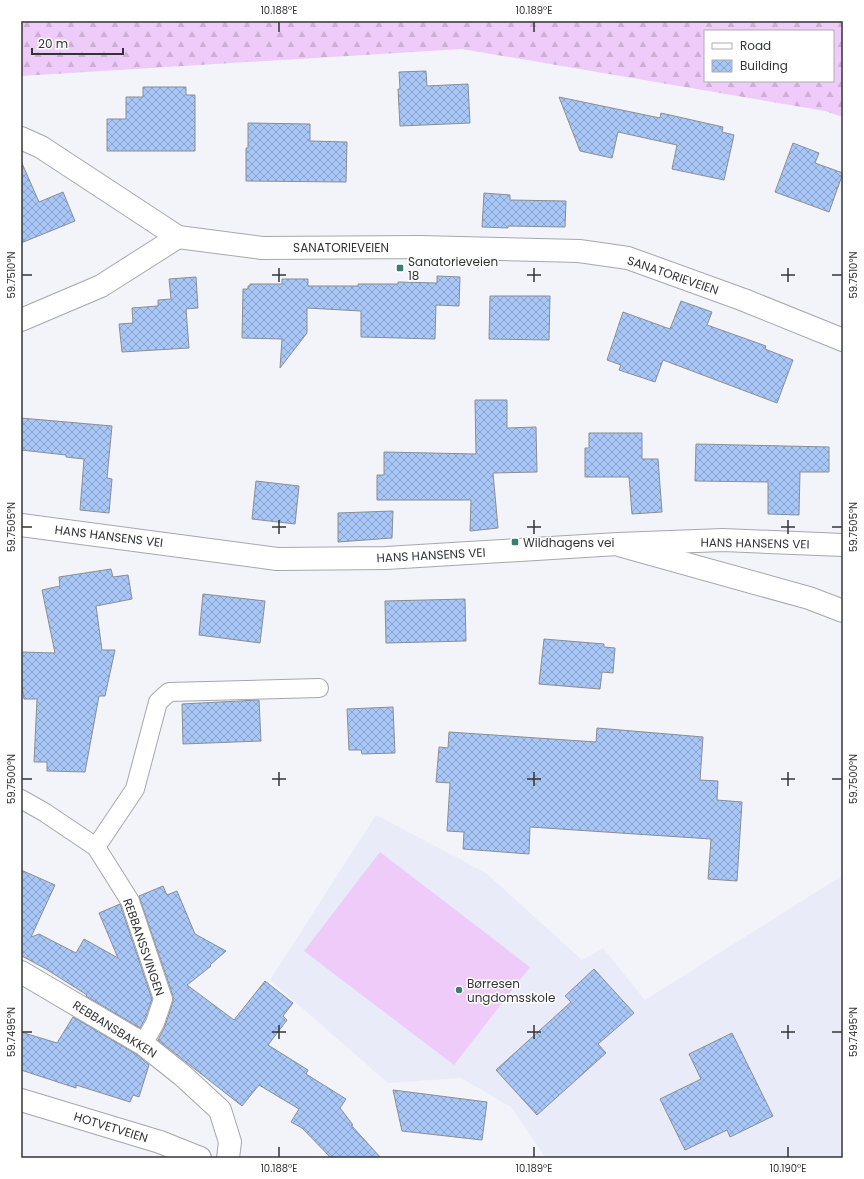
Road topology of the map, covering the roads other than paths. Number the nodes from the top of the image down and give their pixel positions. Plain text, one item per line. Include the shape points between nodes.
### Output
1 (21, 138) edge
2 (178, 237) junction
3 (21, 320) edge
4 (843, 340) edge
5 (21, 525) edge
6 (618, 544) junction
7 (843, 545) edge
8 (843, 611) edge
9 (319, 688) dead end
10 (21, 799) edge
11 (96, 847) junction
12 (21, 972) edge
13 (143, 1044) junction
14 (21, 1100) edge
15 (157, 1150) edge
16 (200, 1158) edge
17 (228, 1158) edge

1 - 2 street, SANATORIEVEIEN via 41,147
2 - 3 street via 101,286
2 - 4 street, SANATORIEVEIEN via 262,248 428,247 579,251 628,258 744,300
5 - 6 street, HANS HANSENS VEI via 277,559 386,558
6 - 7 street, HANS HANSENS VEI via 723,540
6 - 8 street via 809,598
9 - 11 lane via 169,692 158,702 135,789
10 - 11 lane, REBBANSSVINGEN
11 - 13 lane, REBBANSSVINGEN via 130,901 163,999 155,1023
12 - 13 street, REBBANSBAKKEN
13 - 17 street, REBBANSBAKKEN via 220,1110 230,1142
14 - 15 street, HOTVETVEIEN
15 - 16 street, HOTVETVEIEN

